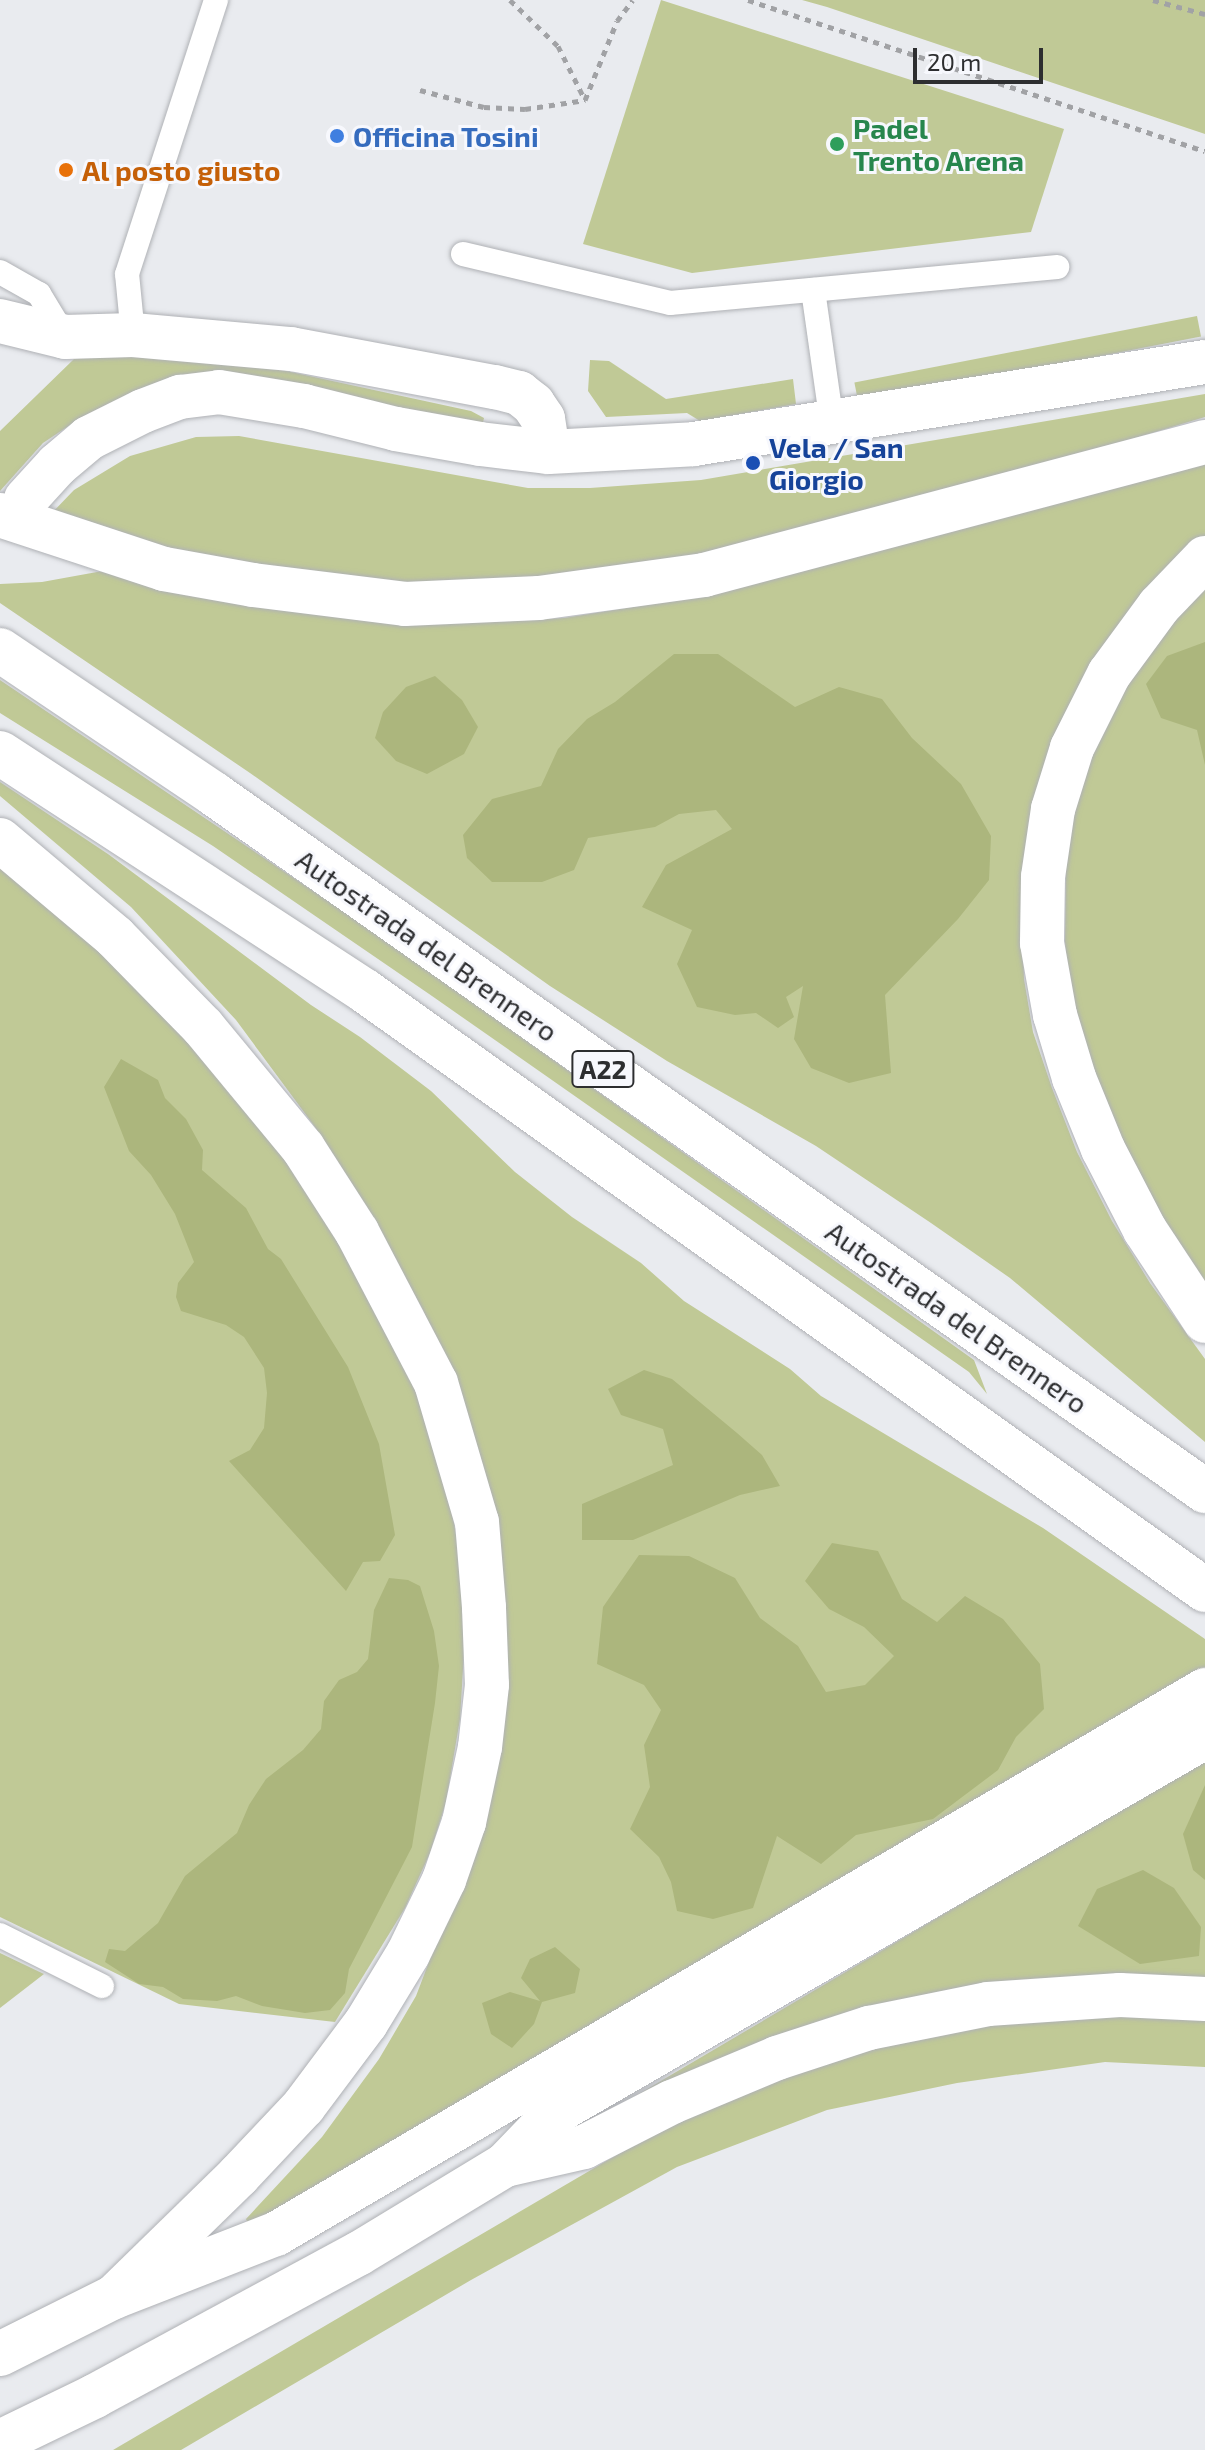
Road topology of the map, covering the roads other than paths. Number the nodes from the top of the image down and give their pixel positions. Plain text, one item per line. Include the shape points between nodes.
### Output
1 (216, 0) edge
2 (463, 254) dead end
3 (1057, 267) dead end
4 (0, 272) edge
5 (813, 290) junction
6 (0, 321) edge
7 (133, 335) junction
8 (65, 337) junction
9 (1205, 362) edge
10 (832, 423) junction
11 (1205, 442) edge
12 (548, 452) junction
13 (13, 507) edge
14 (1205, 558) edge
15 (0, 650) edge
16 (0, 753) edge
17 (0, 840) edge
18 (1205, 1321) edge
19 (1205, 1491) edge
20 (1205, 1590) edge
21 (1205, 1690) edge
22 (1205, 1737) edge
23 (0, 1935) edge
24 (102, 1986) dead end
25 (1205, 1999) edge
26 (505, 2165) junction
27 (114, 2297) junction
28 (0, 2354) edge
29 (95, 2396) junction
30 (0, 2409) edge
31 (0, 2442) edge
32 (28, 2450) edge

1 - 7 lane via 127,274
2 - 5 lane via 670,303
3 - 5 lane
4 - 8 lane via 39,294
5 - 10 lane
6 - 8 main road
7 - 8 main road
7 - 12 main road via 291,349 519,393 543,419
9 - 10 main road
10 - 12 main road via 694,444
11 - 13 main road via 704,575 539,598 405,604 253,585 164,569
12 - 13 main road via 396,429 219,392 180,397 89,438
14 - 18 main road via 1159,606 1109,674 1072,748 1053,809 1043,877 1042,943 1055,1015 1103,1149 1145,1230
15 - 19 main road, Autostrada del Brennero / A22 via 214,794
16 - 20 main road, A22 via 365,991
17 - 27 main road via 115,937 203,1027 303,1148 357,1232 436,1383 477,1522 484,1608 487,1685 464,1822 444,1880 408,1954 366,2023 304,2106
21 - 27 main road via 276,2234
22 - 26 main road via 556,2112
23 - 24 lane
25 - 26 main road via 1120,1995 988,2004 869,2028 724,2080 584,2147
26 - 29 main road via 358,2254
27 - 28 main road
29 - 30 main road
29 - 31 main road
29 - 32 main road

